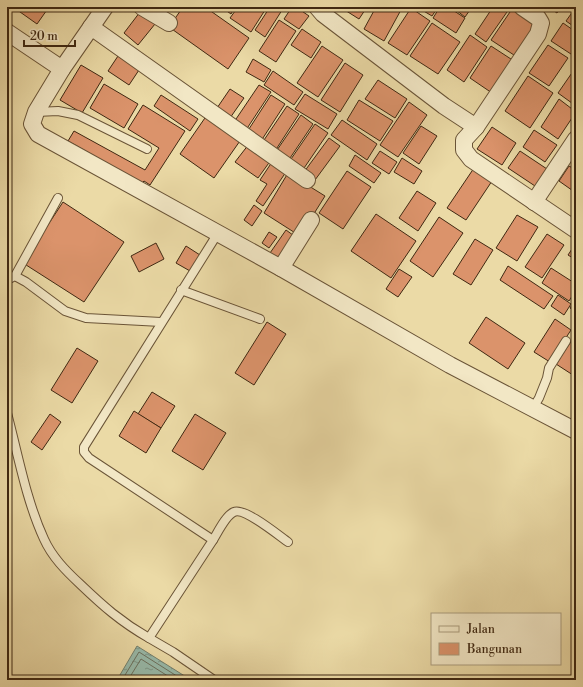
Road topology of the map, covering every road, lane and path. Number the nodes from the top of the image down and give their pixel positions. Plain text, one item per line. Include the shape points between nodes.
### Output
1 (105, 7) edge
2 (142, 7) edge
3 (522, 7) edge
4 (322, 9) edge
5 (169, 24) dead end
6 (91, 27) junction
7 (7, 32) edge
8 (62, 69) junction
9 (34, 118) junction
10 (476, 127) junction
11 (576, 139) edge
12 (147, 149) dead end
13 (307, 180) dead end
14 (58, 198) dead end
15 (534, 202) junction
16 (312, 220) dead end
17 (576, 230) edge
18 (218, 233) junction
19 (282, 268) junction
20 (16, 276) junction
21 (7, 280) edge
22 (181, 290) junction
23 (260, 319) dead end
24 (162, 322) junction
25 (566, 341) dead end
26 (533, 408) junction
27 (7, 413) edge
28 (576, 431) edge
29 (213, 540) junction
30 (288, 542) dead end
31 (150, 638) junction
32 (214, 680) edge

1 - 6 street
2 - 5 street
3 - 10 street via 538,18 542,23 541,28
4 - 10 street via 444,106
6 - 8 street
6 - 13 street
7 - 8 street
8 - 9 street
9 - 12 lane via 58,111 78,115
9 - 18 street via 38,134 42,137
10 - 15 street via 464,140 464,150 471,159
11 - 15 street
14 - 20 lane
15 - 17 street
16 - 19 street
18 - 19 street
18 - 22 lane
19 - 26 street via 450,365
20 - 21 lane
20 - 24 lane via 65,311 86,318
22 - 23 lane
22 - 24 lane
24 - 29 lane via 87,440 84,452 89,458
25 - 26 lane via 549,368
26 - 28 street
27 - 31 lane via 28,496 44,540 61,566 104,607
29 - 30 lane via 229,515 239,511
29 - 31 lane
31 - 32 lane

